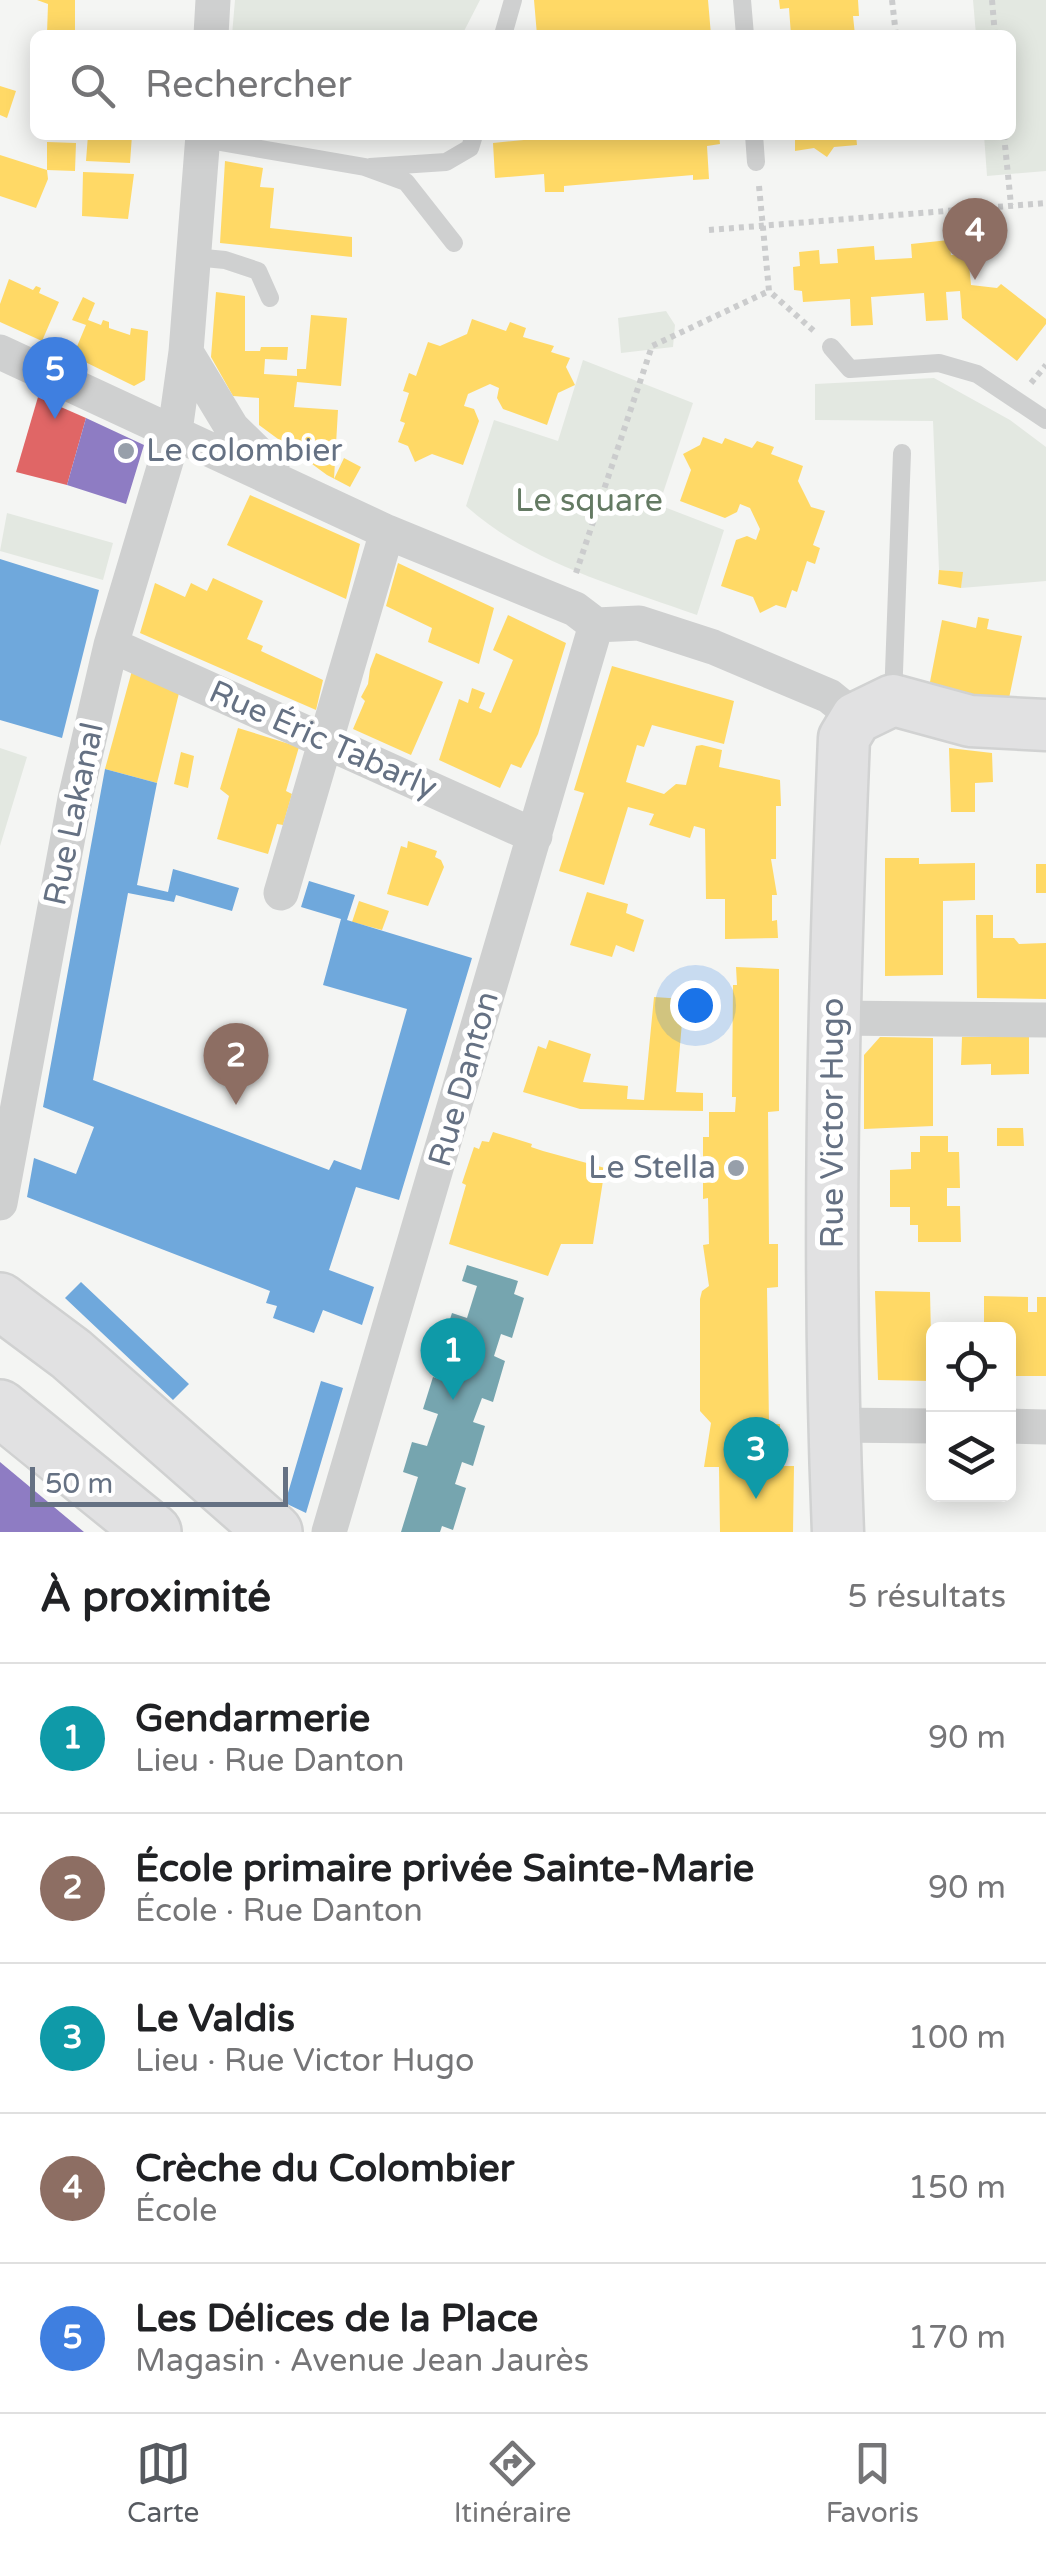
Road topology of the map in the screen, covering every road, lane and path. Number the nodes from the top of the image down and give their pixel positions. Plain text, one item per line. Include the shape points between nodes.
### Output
1 (213, 0) edge
2 (513, 0) edge
3 (742, 0) edge
4 (892, 0) edge
5 (992, 0) edge
6 (210, 30) edge
7 (504, 30) edge
8 (745, 30) edge
9 (895, 30) edge
10 (995, 30) edge
11 (203, 140) edge
12 (219, 140) edge
13 (472, 140) edge
14 (754, 140) edge
15 (1004, 140) edge
16 (756, 162) joint
17 (364, 167) junction
18 (1046, 202) edge
19 (1011, 206) junction
20 (762, 226) junction
21 (708, 230) dead end
22 (454, 243) dead end
23 (194, 258) junction
24 (770, 291) junction
25 (270, 298) dead end
26 (831, 347) joint
27 (0, 352) edge
28 (186, 352) junction
29 (1046, 420) edge
30 (175, 431) junction
31 (902, 453) dead end
32 (304, 493) junction
33 (387, 532) junction
34 (566, 604) junction
35 (596, 624) junction
36 (111, 645) junction
37 (859, 705) junction
38 (1046, 726) edge
39 (326, 741) junction
40 (535, 836) junction
41 (281, 893) dead end
42 (832, 1018) junction
43 (1046, 1020) edge
44 (0, 1203) edge
45 (8, 1322) edge
46 (0, 1408) edge
47 (833, 1425) junction
48 (926, 1426) edge
49 (1016, 1426) edge
50 (1046, 1426) edge
51 (153, 1532) edge
52 (274, 1532) edge
53 (330, 1532) edge
54 (838, 1532) edge

1 - 6 street
2 - 7 lane
3 - 8 lane
4 - 9 path
5 - 10 path
11 - 23 street, Rue Lakanal
12 - 17 lane
13 - 17 lane via 446,162
14 - 16 lane
15 - 19 path
16 - 20 path
17 - 22 lane via 406,182
18 - 19 path
19 - 20 path
20 - 21 path
20 - 24 path
23 - 25 lane via 258,271
23 - 28 street, Rue Lakanal
24 - 26 path
24 - 34 path via 652,346
26 - 29 lane via 850,369 939,362 977,374
27 - 30 street
28 - 30 street, Rue Lakanal
28 - 32 street via 232,428
30 - 32 street
30 - 36 street, Rue Lakanal
31 - 37 lane
32 - 33 street
33 - 34 street
33 - 39 street
34 - 35 street
35 - 37 street via 639,623
35 - 40 street, Rue Danton
36 - 39 street, Rue Éric Tabarly
36 - 44 street, Rue Lakanal via 75,799
37 - 38 main road
37 - 42 main road, Rue Victor Hugo via 844,738
39 - 40 street, Rue Éric Tabarly
39 - 41 street
40 - 53 street, Rue Danton
42 - 43 street
42 - 47 main road, Rue Victor Hugo
45 - 52 main road via 71,1354
46 - 51 main road
47 - 48 street
47 - 54 main road, Rue Victor Hugo
49 - 50 street

